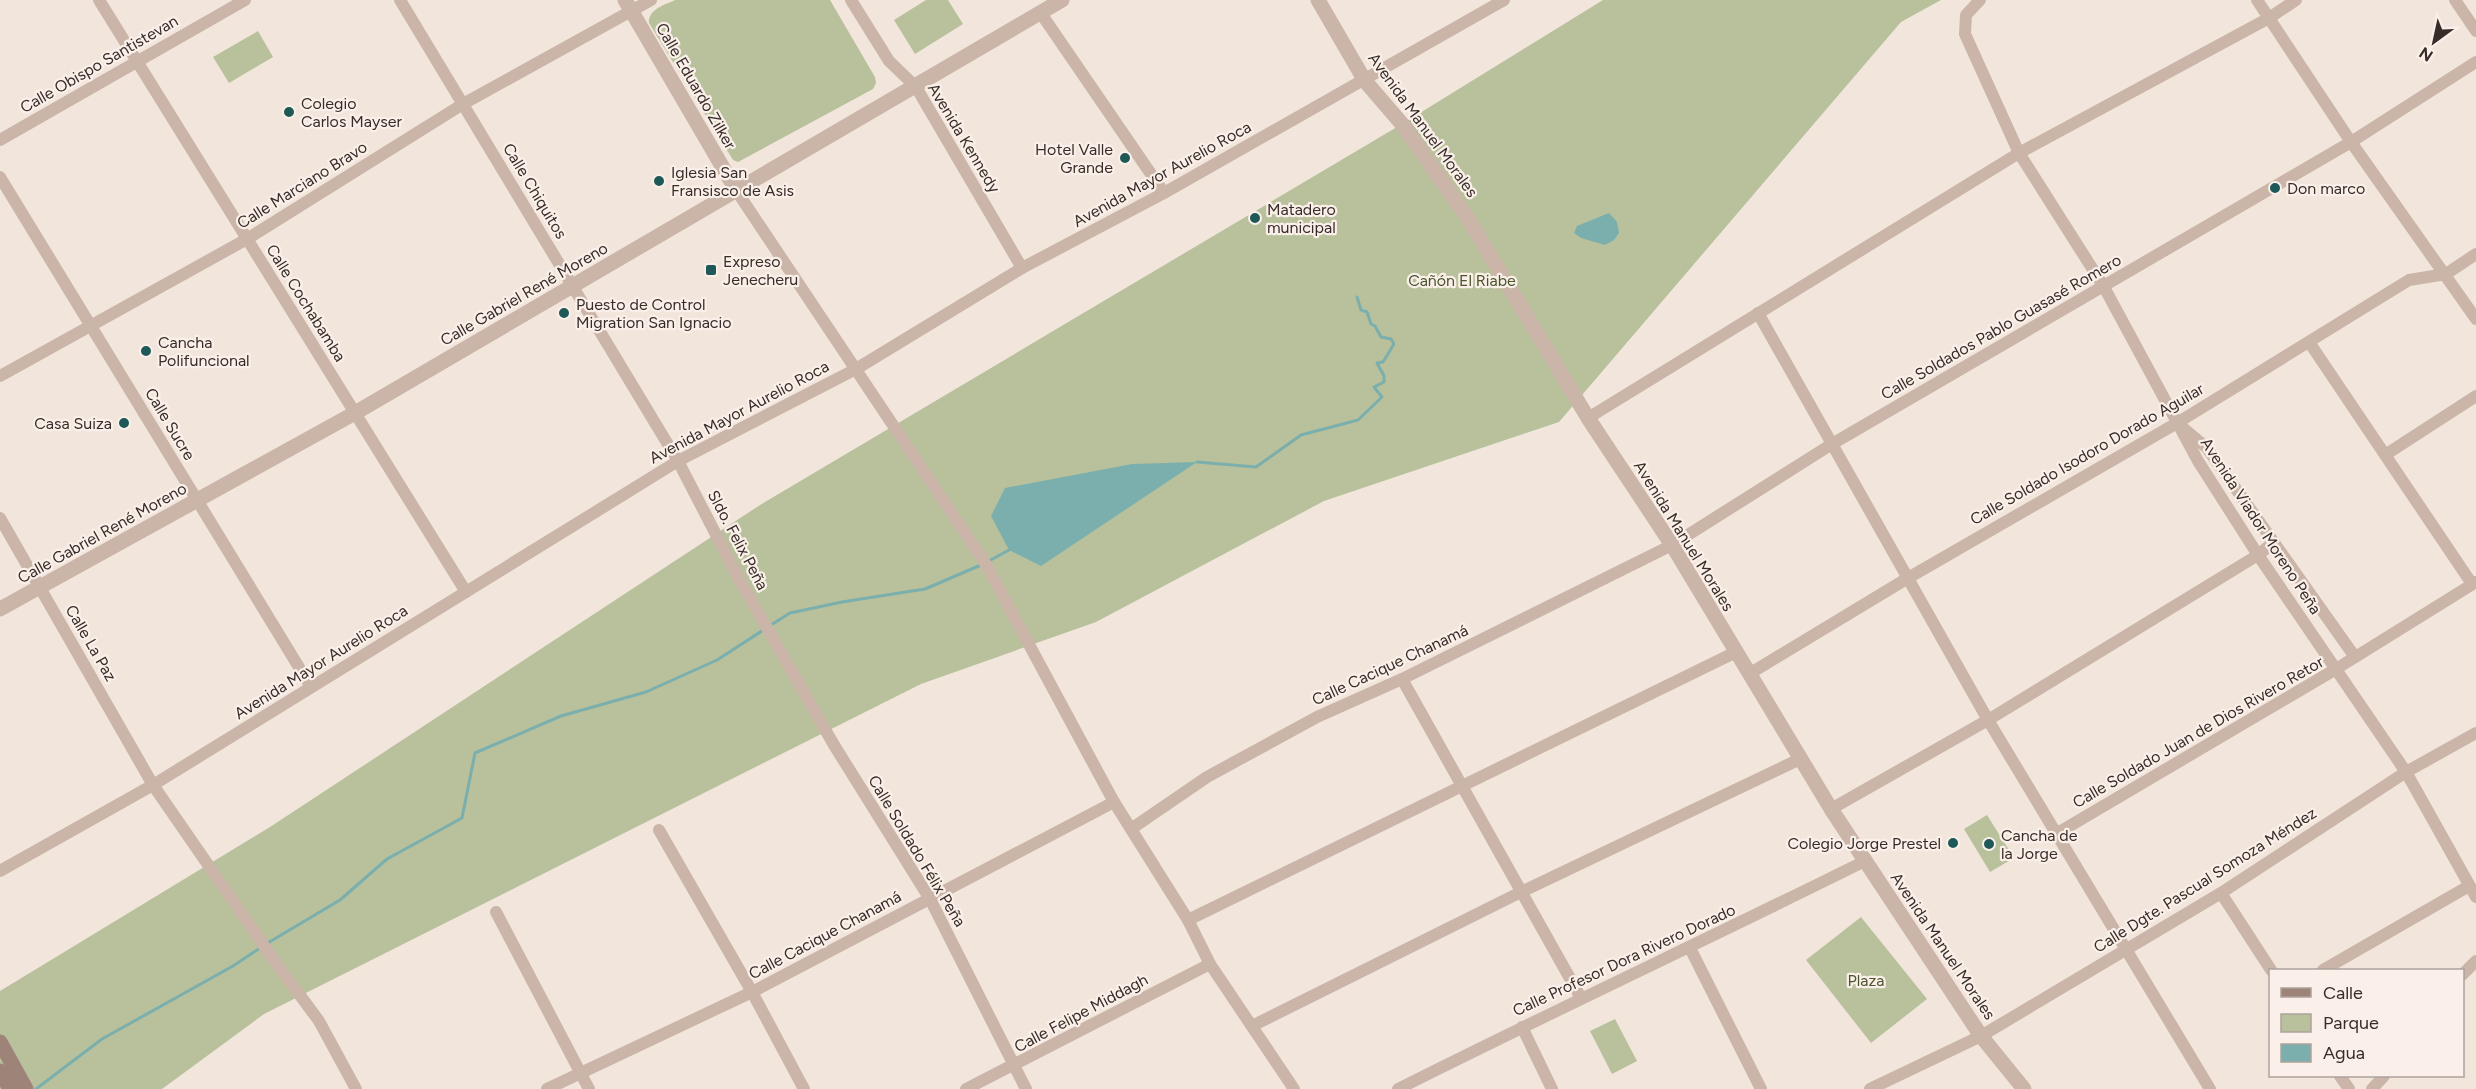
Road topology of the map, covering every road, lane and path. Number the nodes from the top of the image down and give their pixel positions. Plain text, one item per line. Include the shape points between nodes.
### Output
1 (99, 0) edge
2 (245, 0) edge
3 (400, 0) edge
4 (651, 0) edge
5 (850, 0) edge
6 (1062, 0) edge
7 (1318, 0) edge
8 (1504, 0) edge
9 (1980, 0) edge
10 (2257, 0) edge
11 (2296, 0) edge
12 (2456, 0) edge
13 (629, 5) edge
14 (1040, 12) junction
15 (2269, 18) junction
16 (2476, 31) edge
17 (137, 62) junction
18 (2476, 62) edge
19 (1365, 81) junction
20 (916, 87) junction
21 (463, 104) junction
22 (0, 140) edge
23 (2351, 142) junction
24 (2019, 153) junction
25 (0, 177) edge
26 (736, 190) junction
27 (1164, 193) junction
28 (247, 239) junction
29 (2476, 254) edge
30 (1022, 268) junction
31 (2446, 274) junction
32 (573, 286) junction
33 (2104, 287) junction
34 (1758, 313) junction
35 (2476, 319) edge
36 (90, 325) junction
37 (2309, 342) junction
38 (856, 369) junction
39 (0, 375) edge
40 (2476, 396) edge
41 (355, 414) junction
42 (1588, 418) junction
43 (2177, 423) junction
44 (1832, 444) junction
45 (2385, 455) junction
46 (678, 461) junction
47 (197, 501) junction
48 (0, 518) edge
49 (2274, 542) junction
50 (1672, 546) junction
51 (2258, 555) junction
52 (1908, 578) junction
53 (2474, 583) edge
54 (40, 587) junction
55 (466, 592) junction
56 (0, 609) edge
57 (771, 634) joint
58 (1736, 652) junction
59 (2355, 657) junction
60 (2336, 669) junction
61 (1749, 674) junction
62 (1401, 679) junction
63 (311, 687) junction
64 (1988, 720) junction
65 (2476, 733) edge
66 (1800, 759) junction
67 (2406, 772) junction
68 (153, 785) junction
69 (1462, 786) junction
70 (1114, 802) junction
71 (1831, 810) junction
72 (1131, 829) junction
73 (659, 830) dead end
74 (2056, 834) junction
75 (1866, 861) junction
76 (0, 871) edge
77 (2472, 891) edge
78 (1521, 892) junction
79 (2221, 893) junction
80 (930, 899) junction
81 (496, 912) dead end
82 (1188, 921) junction
83 (1690, 948) junction
84 (2126, 948) junction
85 (2476, 961) edge
86 (1210, 964) junction
87 (2270, 969) edge
88 (2325, 969) edge
89 (2464, 974) edge
90 (752, 992) junction
91 (1581, 998) junction
92 (1252, 1026) junction
93 (1522, 1027) junction
94 (1981, 1036) junction
95 (0, 1042) edge
96 (1015, 1066) junction
97 (580, 1073) junction
98 (2383, 1077) edge
99 (8, 1079) edge
100 (26, 1089) edge
101 (356, 1089) edge
102 (547, 1089) edge
103 (589, 1089) edge
104 (804, 1089) edge
105 (966, 1089) edge
106 (1026, 1089) edge
107 (1294, 1089) edge
108 (1398, 1089) edge
109 (1552, 1089) edge
110 (1761, 1089) edge
111 (1870, 1089) edge
112 (2024, 1089) edge
113 (2210, 1089) edge
114 (2372, 1089) edge

1 - 17 street, Calle Cochabamba
2 - 17 street, Calle Obispo Santistevan
3 - 21 street, Calle Chiquitos
4 - 13 street, Calle Marciano Bravo
5 - 20 street, Avenida Kennedy via 888,61
6 - 14 street, Calle Gabriel René Moreno
7 - 19 street, Avenida Manuel Morales
8 - 19 street, Avenida Mayor Aurelio Roca
9 - 24 street via 1966,15 1965,34
10 - 15 street
11 - 15 street
12 - 16 street
13 - 21 street, Calle Marciano Bravo
13 - 26 street, Calle Eduardo Zilker
14 - 20 street, Calle Gabriel René Moreno
14 - 27 street
15 - 23 street
15 - 24 street
17 - 22 street, Calle Obispo Santistevan
17 - 28 street, Calle Cochabamba
18 - 23 street, Calle Soldados Pablo Guasasé Romero
19 - 27 street, Avenida Mayor Aurelio Roca
19 - 42 street, Avenida Manuel Morales via 1402,124 1467,217
20 - 26 street, Calle Gabriel René Moreno
20 - 30 street, Avenida Kennedy
21 - 28 street, Calle Marciano Bravo
21 - 32 street, Calle Chiquitos
23 - 31 street
23 - 33 street, Calle Soldados Pablo Guasasé Romero
24 - 33 street
24 - 34 street
25 - 36 street, Calle Sucre
26 - 32 street, Calle Gabriel René Moreno
26 - 38 street, Calle Eduardo Zilker
27 - 30 street, Avenida Mayor Aurelio Roca
28 - 36 street, Calle Marciano Bravo
28 - 41 street, Calle Cochabamba
29 - 31 street
30 - 38 street, Avenida Mayor Aurelio Roca
31 - 35 street
31 - 37 street, Calle Soldado Isodoro Dorado Aguilar via 2409,280
32 - 41 street, Calle Gabriel René Moreno
32 - 46 street, Calle Chiquitos
33 - 43 street
33 - 44 street, Calle Soldados Pablo Guasasé Romero
34 - 42 street
34 - 44 street
36 - 39 street, Calle Marciano Bravo
36 - 47 street, Calle Sucre
37 - 43 street, Calle Soldado Isodoro Dorado Aguilar
37 - 45 street
38 - 46 street, Avenida Mayor Aurelio Roca
38 - 70 street, Calle Eduardo Zilker via 985,563
40 - 45 street
41 - 47 street, Calle Gabriel René Moreno
41 - 55 street, Calle Cochabamba
42 - 50 street, Avenida Manuel Morales
43 - 49 street, Avenida Viador Moreno Peña via 2206,448
43 - 51 street, Avenida Viador Moreno Peña
43 - 52 street, Calle Soldado Isodoro Dorado Aguilar
44 - 50 street, Calle Soldados Pablo Guasasé Romero
44 - 52 street
45 - 53 street
46 - 55 street, Avenida Mayor Aurelio Roca
46 - 57 street, Sldo. Felix Peña
47 - 54 street, Calle Gabriel René Moreno
47 - 63 street, Calle Sucre
48 - 54 street, Calle La Paz
49 - 51 street
49 - 59 street, Avenida Viador Moreno Peña
50 - 58 street, Avenida Manuel Morales
50 - 62 street, Calle Cacique Chanamá
51 - 60 street, Avenida Viador Moreno Peña
51 - 64 street
52 - 61 street, Calle Soldado Isodoro Dorado Aguilar
52 - 64 street
53 - 59 street, Calle Soldado Juan de Dios Rivero Retor
54 - 56 street, Calle Gabriel René Moreno
54 - 68 street, Calle La Paz
55 - 63 street, Avenida Mayor Aurelio Roca
57 - 80 street, Calle Soldado Félix Peña via 834,745
58 - 61 street, Avenida Manuel Morales
58 - 69 street
59 - 60 street, Calle Soldado Juan de Dios Rivero Retor
60 - 67 street, Avenida Viador Moreno Peña
60 - 74 street, Calle Soldado Juan de Dios Rivero Retor
61 - 66 street, Avenida Manuel Morales
62 - 69 street
62 - 72 street, Calle Cacique Chanamá via 1317,717 1207,777
63 - 68 street, Avenida Mayor Aurelio Roca
64 - 71 street
64 - 74 street
65 - 67 street, Calle Dgte. Pascual Somoza Méndez
66 - 71 street, Avenida Manuel Morales
66 - 78 street
67 - 77 street, Avenida Viador Moreno Peña
67 - 79 street, Calle Dgte. Pascual Somoza Méndez
68 - 76 street, Avenida Mayor Aurelio Roca
68 - 101 street, Calle La Paz via 319,1021
69 - 78 street
69 - 82 street
70 - 72 street, Calle Eduardo Zilker
70 - 80 street, Calle Cacique Chanamá
71 - 75 street, Avenida Manuel Morales
72 - 82 street, Calle Eduardo Zilker
73 - 90 street
74 - 84 street
75 - 83 street, Calle Profesor Dora Rivero Dorado
75 - 94 street, Avenida Manuel Morales
77 - 88 street
78 - 91 street
78 - 92 street
79 - 84 street, Calle Dgte. Pascual Somoza Méndez
79 - 87 street
80 - 90 street, Calle Cacique Chanamá
80 - 96 street, Calle Soldado Félix Peña
81 - 97 street
82 - 86 street, Calle Eduardo Zilker
83 - 91 street, Calle Profesor Dora Rivero Dorado
83 - 110 street
84 - 94 street, Calle Dgte. Pascual Somoza Méndez
84 - 113 street
85 - 89 street
86 - 92 street, Calle Eduardo Zilker
86 - 96 street, Calle Felipe Middagh
90 - 97 street, Calle Cacique Chanamá
90 - 104 street
91 - 93 street, Calle Profesor Dora Rivero Dorado
92 - 107 street, Calle Eduardo Zilker
93 - 108 street, Calle Profesor Dora Rivero Dorado
93 - 109 street
94 - 111 street, Calle Dgte. Pascual Somoza Méndez
94 - 112 street, Avenida Manuel Morales
95 - 99 main road
96 - 105 street, Calle Felipe Middagh
96 - 106 street, Calle Soldado Félix Peña
97 - 102 street, Calle Cacique Chanamá
97 - 103 street
98 - 114 street
99 - 100 main road

